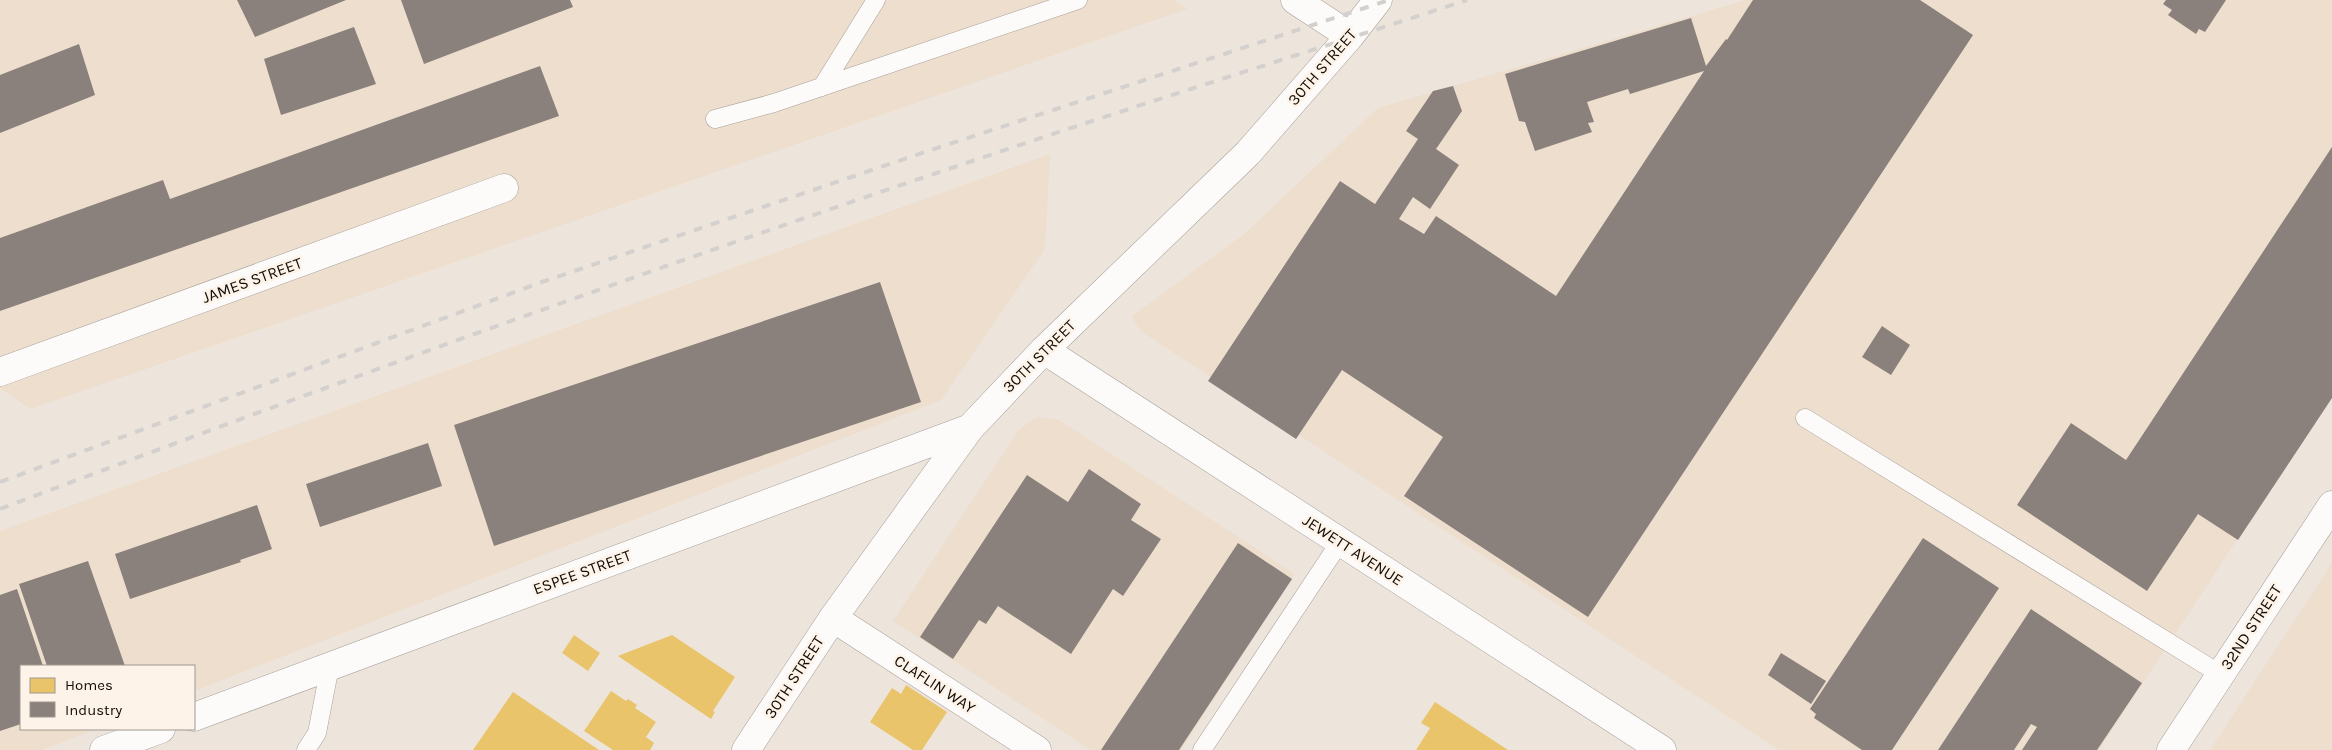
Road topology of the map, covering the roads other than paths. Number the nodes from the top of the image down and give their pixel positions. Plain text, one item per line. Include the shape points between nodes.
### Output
1 (876, 0) edge
2 (1078, 0) edge
3 (1295, 0) edge
4 (1378, 0) edge
5 (1350, 36) junction
6 (822, 87) junction
7 (715, 118) dead end
8 (504, 188) dead end
9 (1044, 350) junction
10 (0, 372) edge
11 (1805, 418) dead end
12 (970, 428) junction
13 (2332, 505) edge
14 (1340, 542) junction
15 (833, 618) junction
16 (330, 666) junction
17 (2220, 674) junction
18 (195, 717) edge
19 (158, 730) edge
20 (1648, 746) edge
21 (104, 750) edge
22 (306, 750) edge
23 (746, 750) edge
24 (1037, 750) edge
25 (1202, 750) edge
26 (2171, 750) edge

1 - 6 lane
2 - 6 lane
3 - 5 street
4 - 5 street, 30TH STREET
5 - 9 street, 30TH STREET via 1248,153
6 - 7 lane
8 - 10 street, JAMES STREET
9 - 12 street, 30TH STREET
9 - 14 street, JEWETT AVENUE
11 - 17 lane
12 - 15 street, 30TH STREET
12 - 16 street, ESPEE STREET
13 - 17 street, 32ND STREET
14 - 20 street, JEWETT AVENUE
14 - 25 lane
15 - 23 street, 30TH STREET
15 - 24 street, CLAFLIN WAY
16 - 18 street, ESPEE STREET
16 - 22 lane via 317,733
17 - 26 street, 32ND STREET
19 - 21 street

